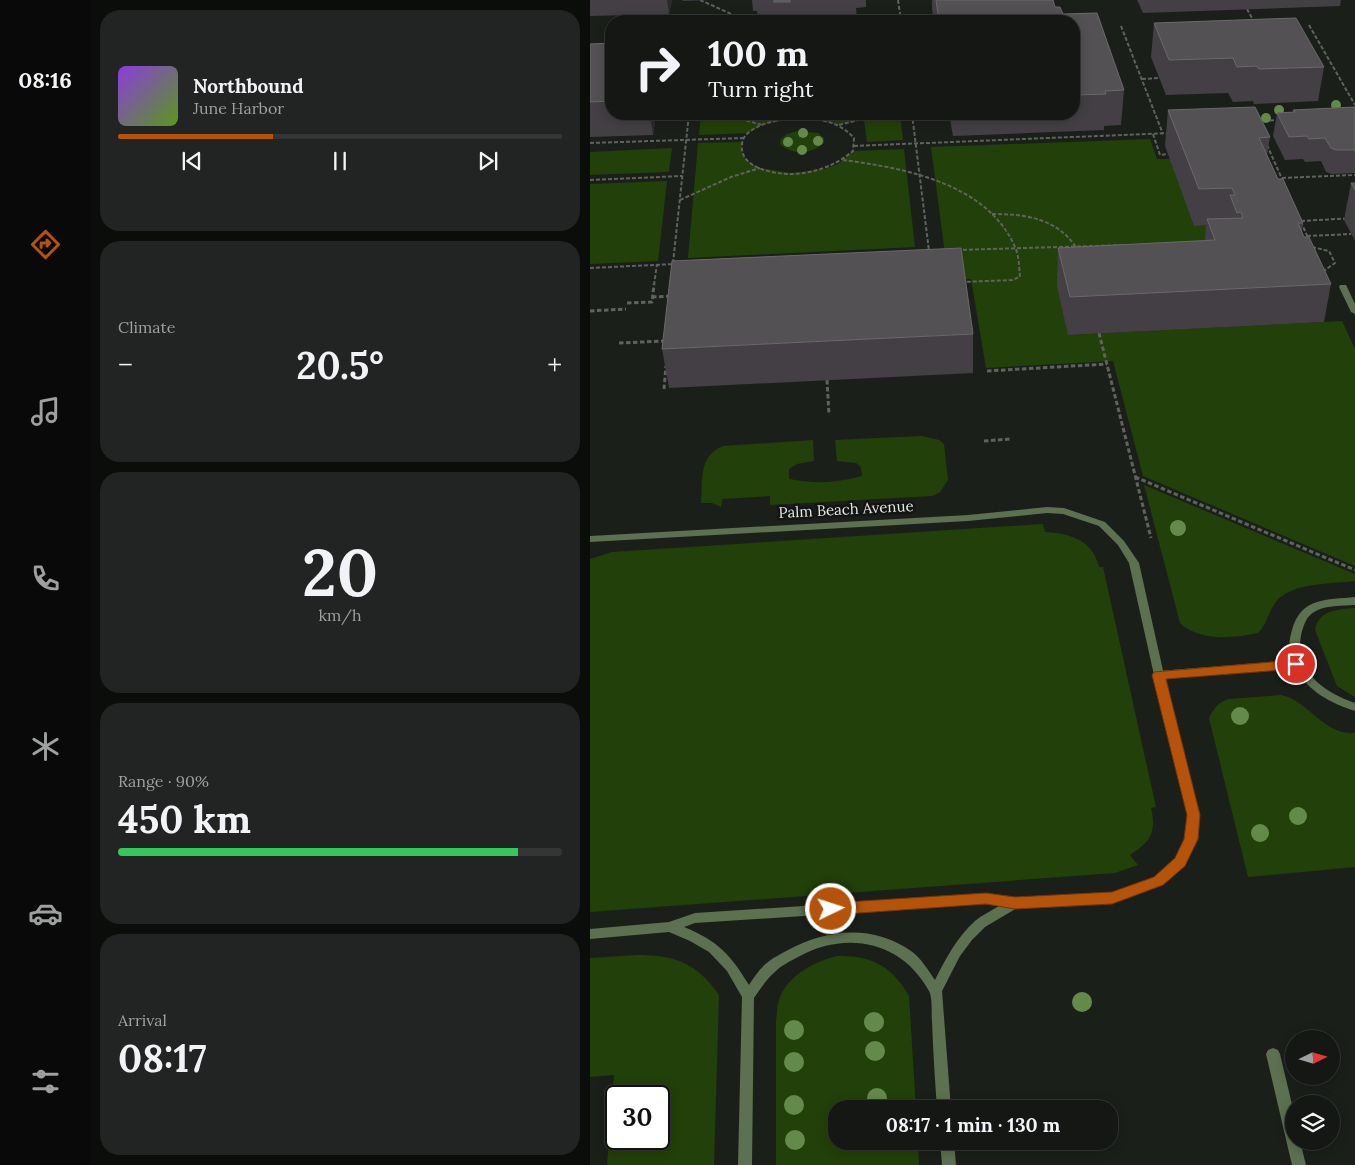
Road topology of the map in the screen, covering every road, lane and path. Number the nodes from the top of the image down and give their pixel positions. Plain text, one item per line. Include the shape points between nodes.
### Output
1 (700, 0) edge
2 (898, 0) edge
3 (1247, 9) dead end
4 (734, 15) edge
5 (900, 15) edge
6 (1309, 25) dead end
7 (1121, 26) dead end
8 (1256, 27) edge
9 (1159, 78) dead end
10 (1142, 79) junction
11 (1355, 105) edge
12 (688, 120) edge
13 (742, 120) edge
14 (788, 120) edge
15 (818, 120) edge
16 (858, 120) edge
17 (913, 120) edge
18 (1286, 120) edge
19 (838, 125) junction
20 (762, 126) junction
21 (1260, 130) edge
22 (1172, 133) edge
23 (1153, 134) junction
24 (1163, 134) junction
25 (745, 138) junction
26 (1264, 138) edge
27 (686, 140) junction
28 (590, 143) edge
29 (915, 144) junction
30 (854, 146) junction
31 (1168, 154) dead end
32 (843, 160) junction
33 (760, 168) junction
34 (1355, 174) edge
35 (920, 175) junction
36 (682, 176) junction
37 (1282, 178) junction
38 (590, 180) edge
39 (680, 201) junction
40 (992, 214) junction
41 (1355, 218) edge
42 (1295, 221) edge
43 (1302, 221) junction
44 (1351, 234) dead end
45 (1308, 236) junction
46 (1301, 237) edge
47 (1133, 244) edge
48 (1076, 247) junction
49 (1312, 247) junction
50 (1017, 248) junction
51 (949, 251) edge
52 (920, 252) edge
53 (1078, 256) edge
54 (683, 263) edge
55 (657, 264) junction
56 (673, 264) junction
57 (590, 268) edge
58 (963, 282) edge
59 (1343, 287) dead end
60 (652, 297) junction
61 (627, 303) dead end
62 (673, 305) edge
63 (626, 309) dead end
64 (590, 311) edge
65 (1355, 312) edge
66 (1099, 333) dead end
67 (669, 341) edge
68 (619, 343) dead end
69 (667, 360) edge
70 (1107, 364) junction
71 (987, 371) dead end
72 (827, 380) dead end
73 (664, 389) dead end
74 (829, 415) dead end
75 (1010, 439) dead end
76 (984, 441) dead end
77 (1135, 477) junction
78 (1151, 538) dead end
79 (590, 539) edge
80 (1355, 570) edge
81 (1355, 601) edge
82 (1296, 664) junction
83 (1158, 675) junction
84 (1355, 707) edge
85 (1015, 903) junction
86 (669, 927) junction
87 (590, 934) edge
88 (936, 991) junction
89 (748, 996) junction
90 (1273, 1054) dead end
91 (943, 1100) edge
92 (947, 1150) edge
93 (745, 1165) edge
94 (948, 1165) edge
95 (1299, 1165) edge

1 - 4 path
2 - 5 path
3 - 8 path
6 - 11 path
7 - 10 path
9 - 10 path
10 - 24 path
12 - 27 path
13 - 20 path
14 - 20 path
15 - 19 path
16 - 19 path
17 - 29 path
18 - 21 path via 1256,121
19 - 30 path via 854,138
20 - 25 path
22 - 24 path
23 - 24 path
23 - 29 path
23 - 31 path via 1160,155
25 - 27 path
25 - 33 path via 742,154
26 - 37 path
27 - 28 path
27 - 36 path
29 - 30 path
29 - 35 path
30 - 32 path
32 - 33 path via 825,169 791,174
32 - 35 path
33 - 39 path via 731,177
34 - 37 path
35 - 40 path via 960,192
35 - 52 path via 929,251
36 - 38 path
36 - 39 path
37 - 43 path
39 - 56 path
40 - 48 path via 1012,213 1046,221 1060,228
40 - 50 path via 1007,230
41 - 43 path
42 - 43 path
43 - 45 path
44 - 45 path
45 - 46 path
45 - 49 path
47 - 48 path
48 - 50 path
48 - 53 path
49 - 49 path via 1329,251 1335,263 1325,270 1306,266 1300,254
50 - 51 path
50 - 58 path via 1018,278
54 - 56 path
55 - 56 path
55 - 57 path
55 - 60 path
59 - 65 street
60 - 61 path via 652,302
60 - 62 path via 674,296
63 - 64 path
66 - 70 path
67 - 68 path
69 - 73 path
70 - 71 path
70 - 77 path
72 - 74 path
75 - 76 path
77 - 78 path
77 - 80 path
79 - 83 street, Palm Beach Avenue via 1064,511 1102,524 1121,543 1134,563
81 - 82 street via 1324,604 1304,614 1294,638
82 - 83 street
82 - 84 street via 1313,685 1331,698
83 - 85 street via 1194,815 1191,839 1180,862 1158,881 1112,898
85 - 86 street via 986,899 695,918
85 - 88 street via 981,923 968,936
86 - 87 street
86 - 89 street via 714,948 731,967
88 - 89 street via 909,955 871,938 844,937 817,942 793,952 769,968
88 - 91 street
89 - 93 street
90 - 95 street
92 - 94 street

